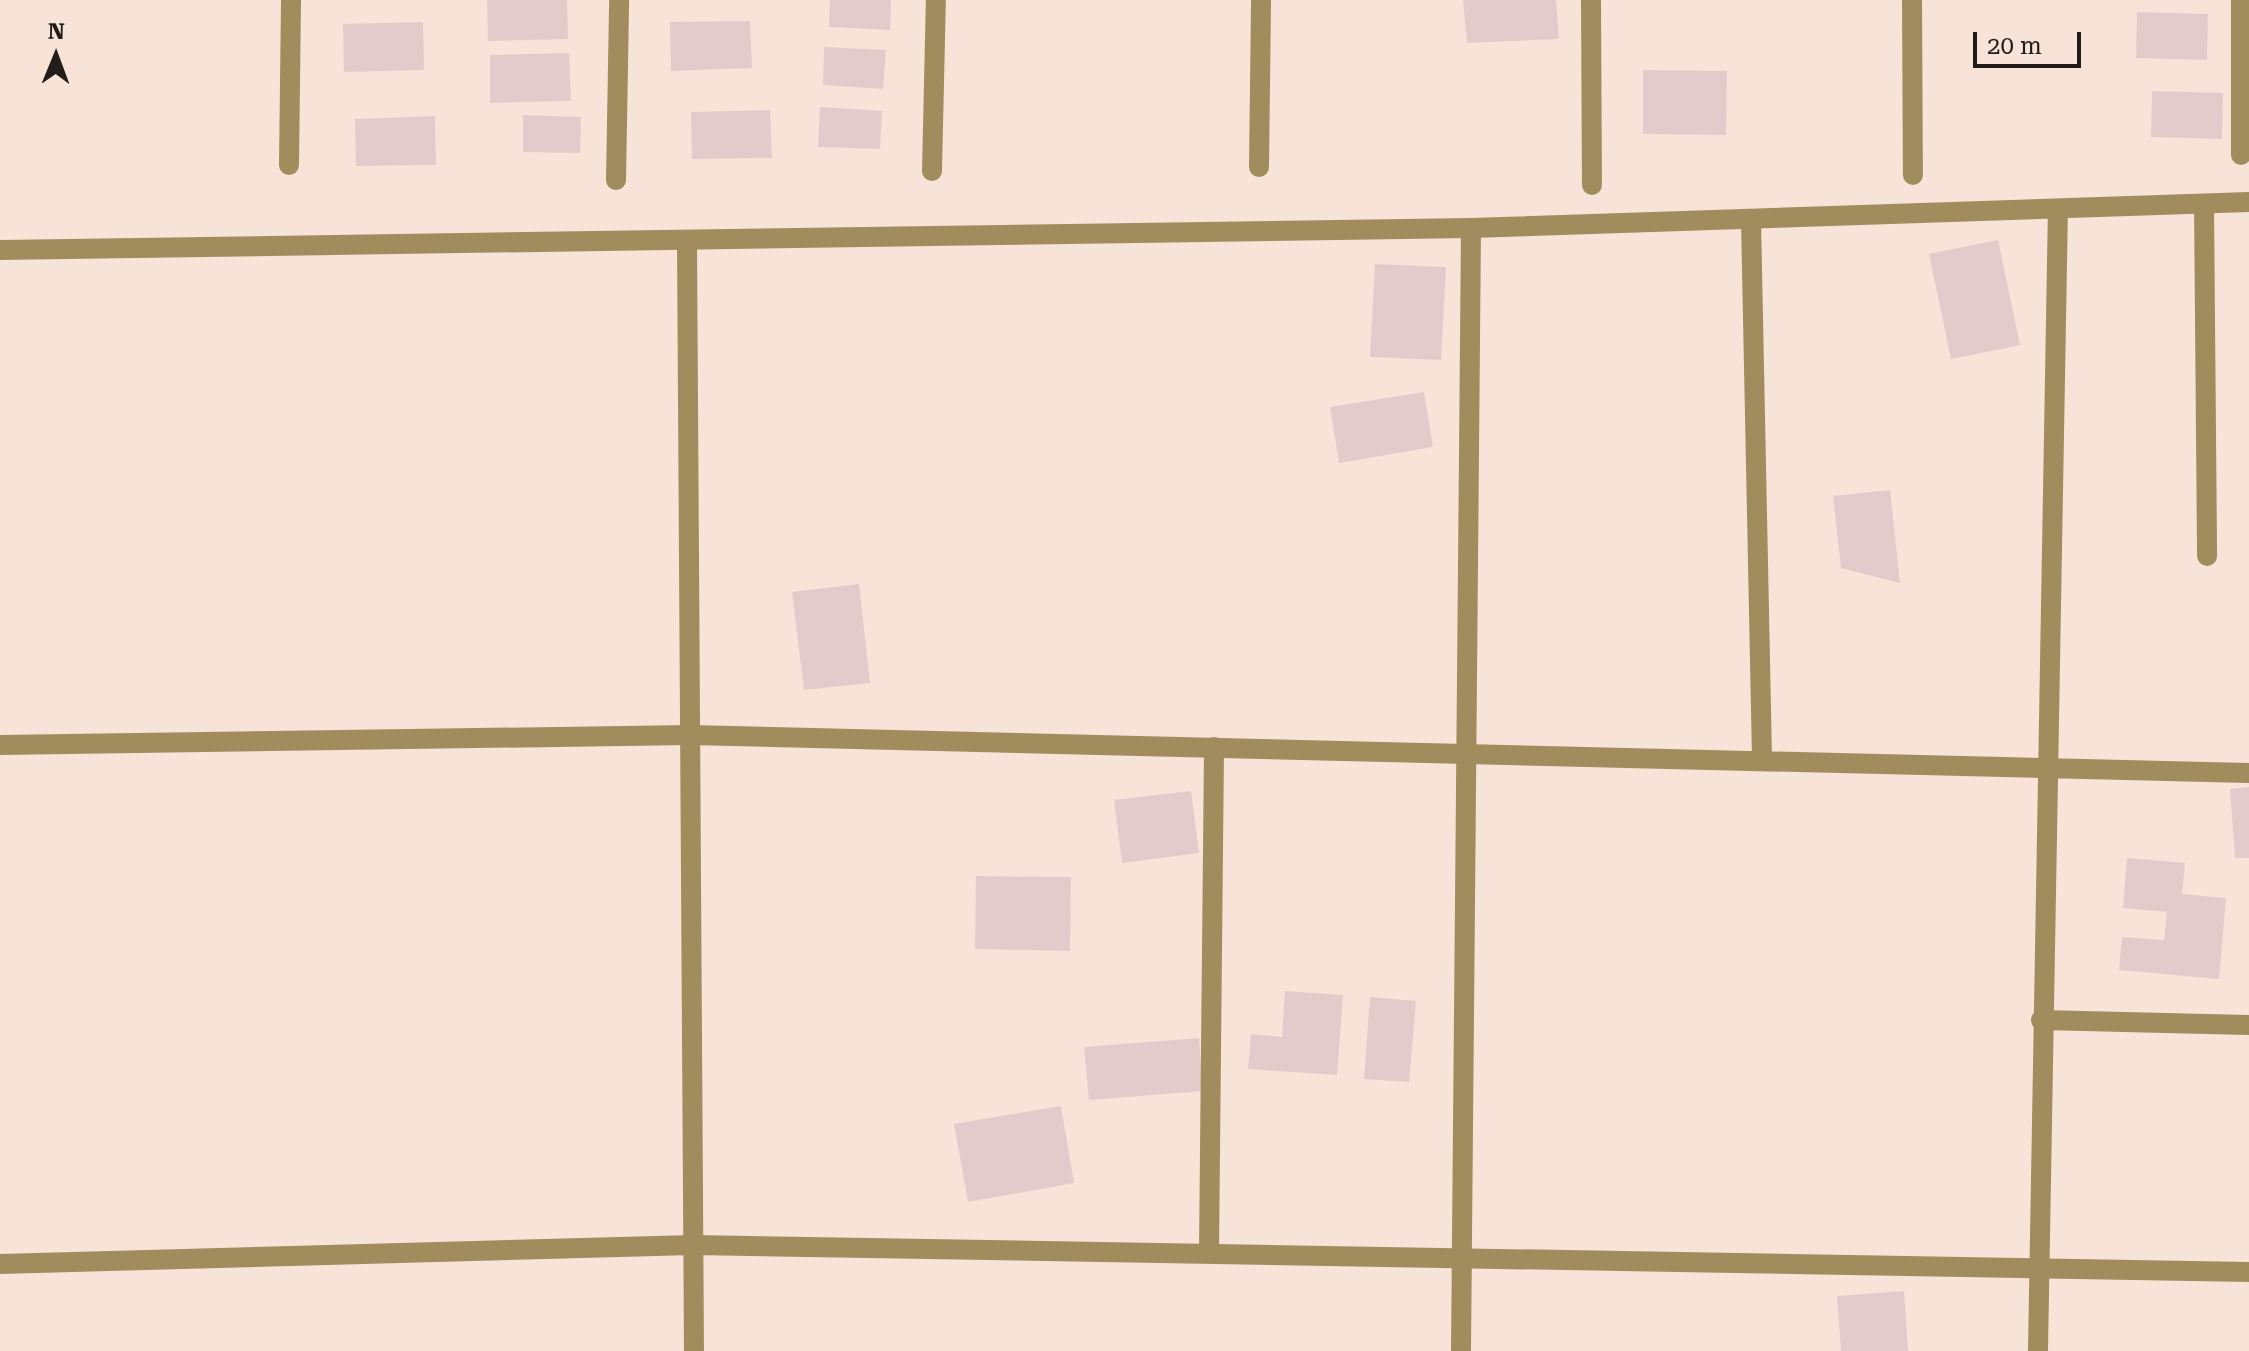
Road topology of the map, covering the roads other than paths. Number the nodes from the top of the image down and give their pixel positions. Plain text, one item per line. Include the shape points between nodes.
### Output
1 (291, 0) edge
2 (619, 0) edge
3 (936, 0) edge
4 (1261, 0) edge
5 (1591, 0) edge
6 (1912, 0) edge
7 (2241, 0) edge
8 (2241, 155) dead end
9 (289, 165) dead end
10 (1259, 167) dead end
11 (932, 171) dead end
12 (1913, 175) dead end
13 (616, 180) dead end
14 (1592, 185) dead end
15 (2249, 202) edge
16 (2204, 204) junction
17 (2058, 210) junction
18 (1751, 220) junction
19 (1471, 228) junction
20 (687, 241) junction
21 (0, 250) edge
22 (2207, 556) dead end
23 (690, 735) junction
24 (0, 745) edge
25 (1214, 747) junction
26 (1470, 753) junction
27 (1762, 759) junction
28 (2046, 764) junction
29 (2249, 773) edge
30 (2041, 1020) junction
31 (2249, 1025) edge
32 (693, 1245) junction
33 (1209, 1252) junction
34 (1462, 1258) junction
35 (0, 1264) edge
36 (2037, 1269) junction
37 (2249, 1272) edge
38 (694, 1351) edge
39 (1461, 1351) edge
40 (2038, 1351) edge

1 - 9 street
2 - 13 street
3 - 11 street
4 - 10 street
5 - 14 street
6 - 12 street
7 - 8 street
15 - 16 street
16 - 17 street
16 - 22 street
17 - 18 street
17 - 28 street
18 - 19 street
18 - 27 street
19 - 20 street
19 - 26 street
20 - 21 street
20 - 23 street
23 - 24 street
23 - 25 street
23 - 32 street
25 - 26 street
25 - 33 street
26 - 27 street
26 - 34 street
27 - 28 street
28 - 29 street
28 - 30 street
30 - 31 street
30 - 36 street
32 - 33 street
32 - 35 street
32 - 38 street
33 - 34 street
34 - 36 street
34 - 39 street
36 - 37 street
36 - 40 street

